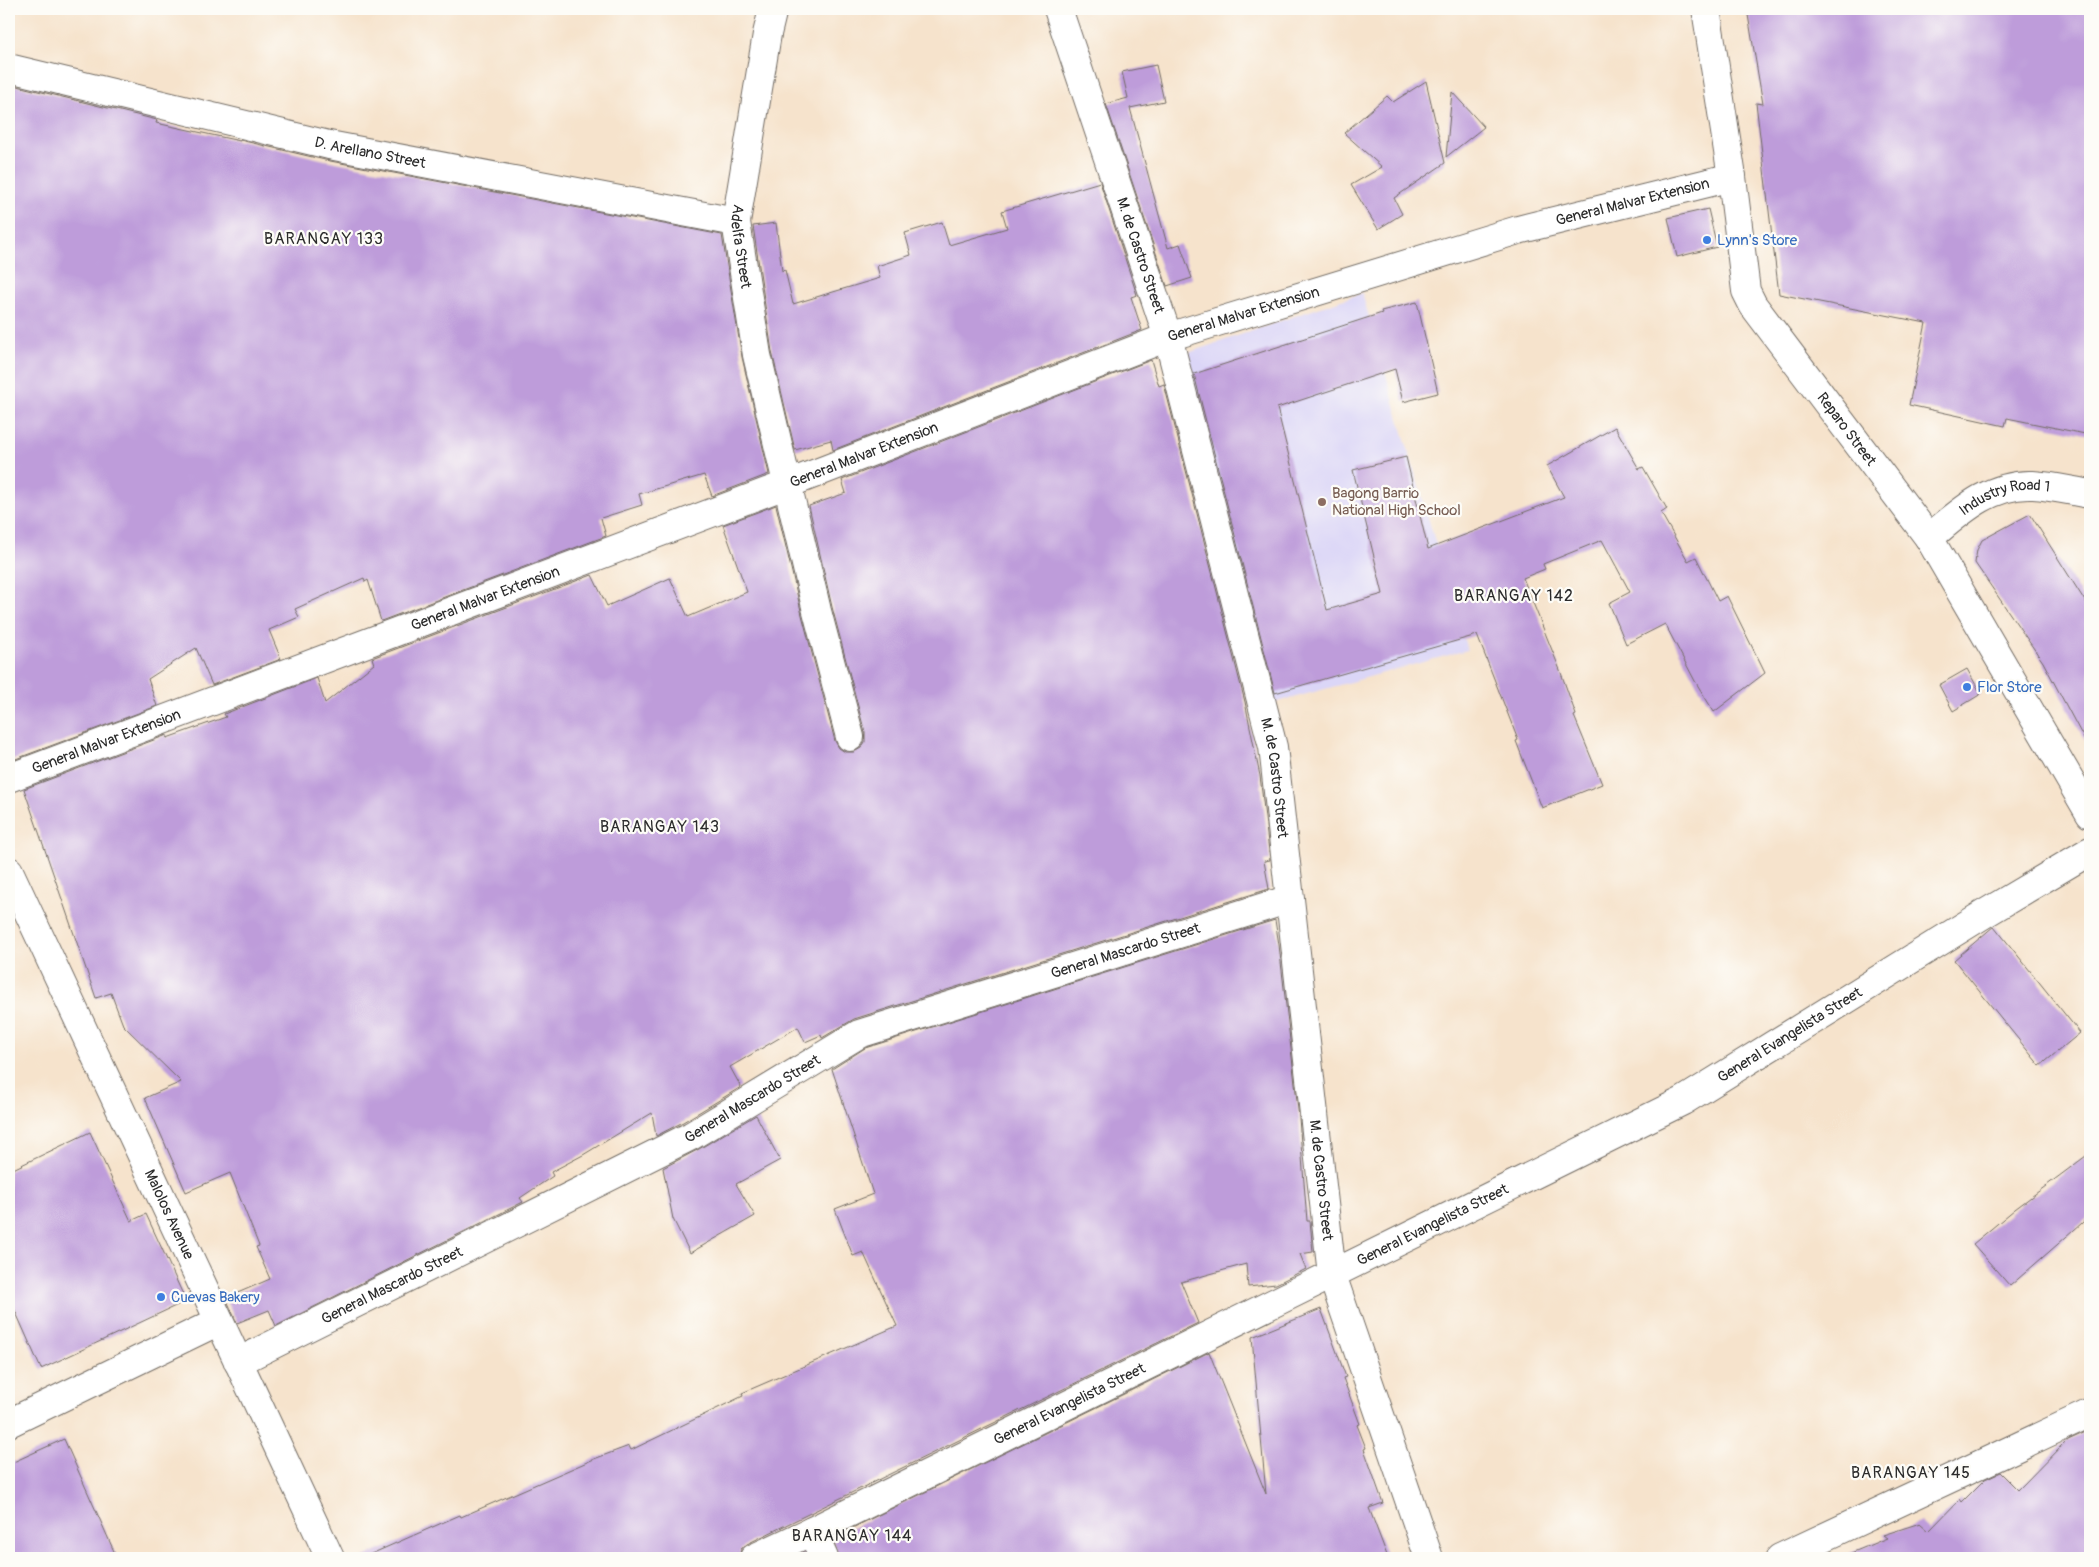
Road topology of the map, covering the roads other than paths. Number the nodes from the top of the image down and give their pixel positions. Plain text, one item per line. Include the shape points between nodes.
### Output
1 (773, 9) edge
2 (1058, 9) edge
3 (1706, 9) edge
4 (9, 68) edge
5 (1732, 177) junction
6 (736, 222) junction
7 (1168, 337) junction
8 (788, 484) junction
9 (2090, 494) edge
10 (1929, 538) junction
11 (850, 737) dead end
12 (9, 778) edge
13 (2090, 814) edge
14 (2090, 851) edge
15 (9, 871) edge
16 (1290, 899) junction
17 (1332, 1275) junction
18 (219, 1321) junction
19 (238, 1362) junction
20 (2090, 1413) edge
21 (9, 1423) edge
22 (812, 1531) junction
23 (330, 1558) edge
24 (754, 1558) edge
25 (824, 1558) edge
26 (1428, 1558) edge
27 (1780, 1558) edge

1 - 6 street, Adelfa Street via 766,34
2 - 7 street, M. de Castro Street
3 - 5 street, Reparo Street
4 - 6 street, D. Arellano Street via 329,145
5 - 7 street, General Malvar Extension via 1518,230
5 - 10 street, Reparo Street via 1743,273 1746,291 1753,305
6 - 8 street, Adelfa Street via 757,355
7 - 8 street, General Malvar Extension
7 - 16 street, M. de Castro Street via 1273,747
8 - 11 street, Adelfa Street
8 - 12 street, General Malvar Extension
9 - 10 street, Industry Road 1 via 2033,485 2014,486 1987,494
10 - 13 street, Reparo Street
14 - 17 street, General Evangelista Street via 1683,1101
15 - 18 street, Malolos Avenue
16 - 17 street, M. de Castro Street
16 - 19 street, General Mascardo Street via 860,1034 691,1136
17 - 22 street, General Evangelista Street
17 - 26 street, M. de Castro Street
18 - 19 street, Malolos Avenue
18 - 21 street
19 - 23 street, Malolos Avenue
20 - 27 street
22 - 24 street, General Evangelista Street
22 - 25 street

